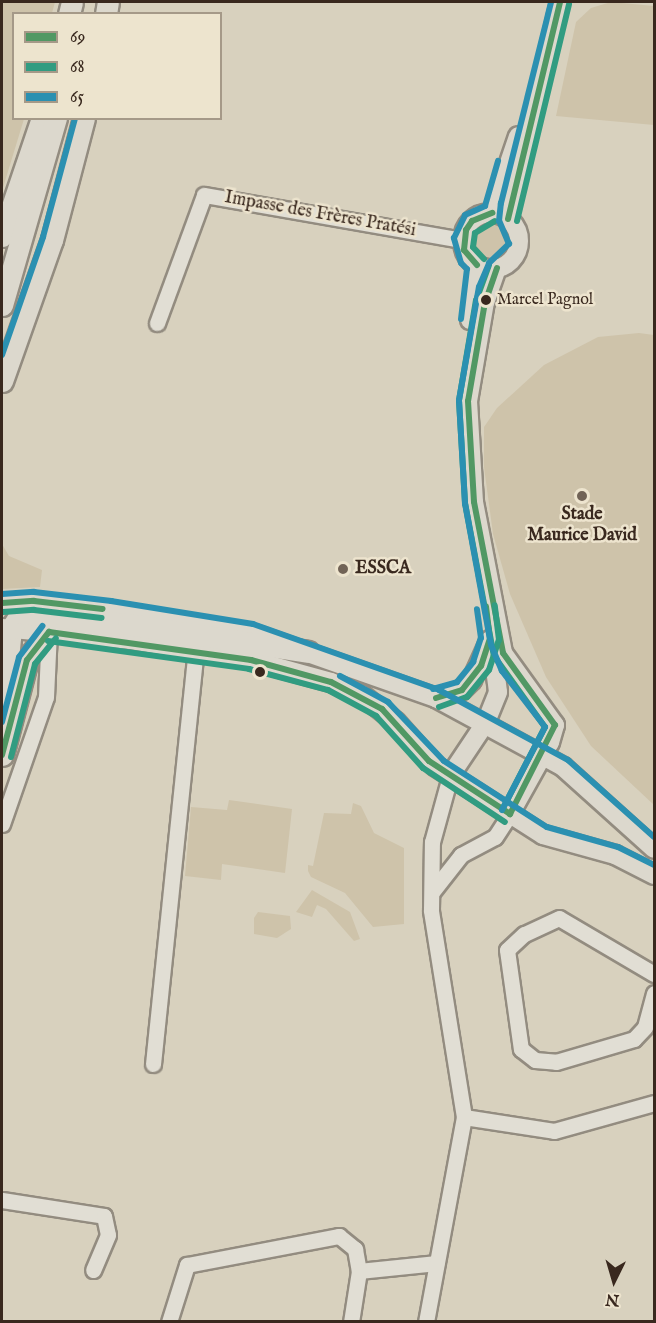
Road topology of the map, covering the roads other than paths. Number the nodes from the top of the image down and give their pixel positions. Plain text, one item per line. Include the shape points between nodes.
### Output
1 (552, 2) edge
2 (560, 2) edge
3 (41, 120) edge
4 (55, 120) edge
5 (83, 120) edge
6 (500, 216) junction
7 (2, 236) edge
8 (463, 240) junction
9 (477, 266) junction
10 (497, 268) junction
11 (2, 305) edge
12 (157, 323) dead end
13 (2, 381) edge
14 (2, 603) edge
15 (6, 628) edge
16 (50, 632) junction
17 (490, 639) junction
18 (196, 651) junction
19 (308, 652) junction
20 (2, 653) edge
21 (7, 680) junction
22 (436, 698) junction
23 (2, 715) edge
24 (486, 722) junction
25 (2, 755) edge
26 (544, 755) junction
27 (450, 776) junction
28 (510, 814) junction
29 (2, 824) edge
30 (654, 849) edge
31 (654, 875) edge
32 (432, 892) junction
33 (654, 974) edge
34 (654, 993) edge
35 (153, 1064) dead end
36 (654, 1103) edge
37 (464, 1117) junction
38 (2, 1200) edge
39 (437, 1263) junction
40 (93, 1270) dead end
41 (359, 1271) junction
42 (169, 1322) edge
43 (351, 1322) edge
44 (426, 1322) edge

1 - 6 main road
2 - 6 main road
3 - 7 highway
4 - 11 highway
5 - 13 highway via 52,240
6 - 8 main road via 472,221
6 - 10 main road via 519,245 508,263
8 - 9 main road via 469,259
8 - 12 street, Impasse des Frères Pratési via 204,195
9 - 10 main road
9 - 17 main road via 461,402 464,467
10 - 26 main road via 472,361 468,443 500,642 510,666 555,725
14 - 19 main road via 34,601 201,623 276,639
15 - 16 main road
15 - 19 highway via 27,612
15 - 21 highway
16 - 18 main road
16 - 25 highway via 27,660
16 - 29 street via 46,697
17 - 22 main road via 472,680 462,690
17 - 24 main road via 498,692
18 - 27 main road via 283,667 362,695
18 - 35 street
19 - 22 main road
20 - 21 highway
21 - 23 highway
22 - 24 main road
24 - 26 main road
24 - 27 main road
26 - 28 main road
26 - 30 main road via 571,772
27 - 28 main road
27 - 32 street via 432,842
28 - 31 main road via 556,840 615,855
28 - 32 street via 495,837 461,855
32 - 37 street via 435,955
33 - 34 street via 559,918 524,934 507,950 521,1049 535,1060 556,1062 634,1039 645,1027
36 - 37 street via 554,1131
37 - 39 street
38 - 40 street via 104,1216 108,1235
39 - 41 street
39 - 44 street
41 - 42 street via 356,1249 339,1236 188,1264
41 - 43 street

